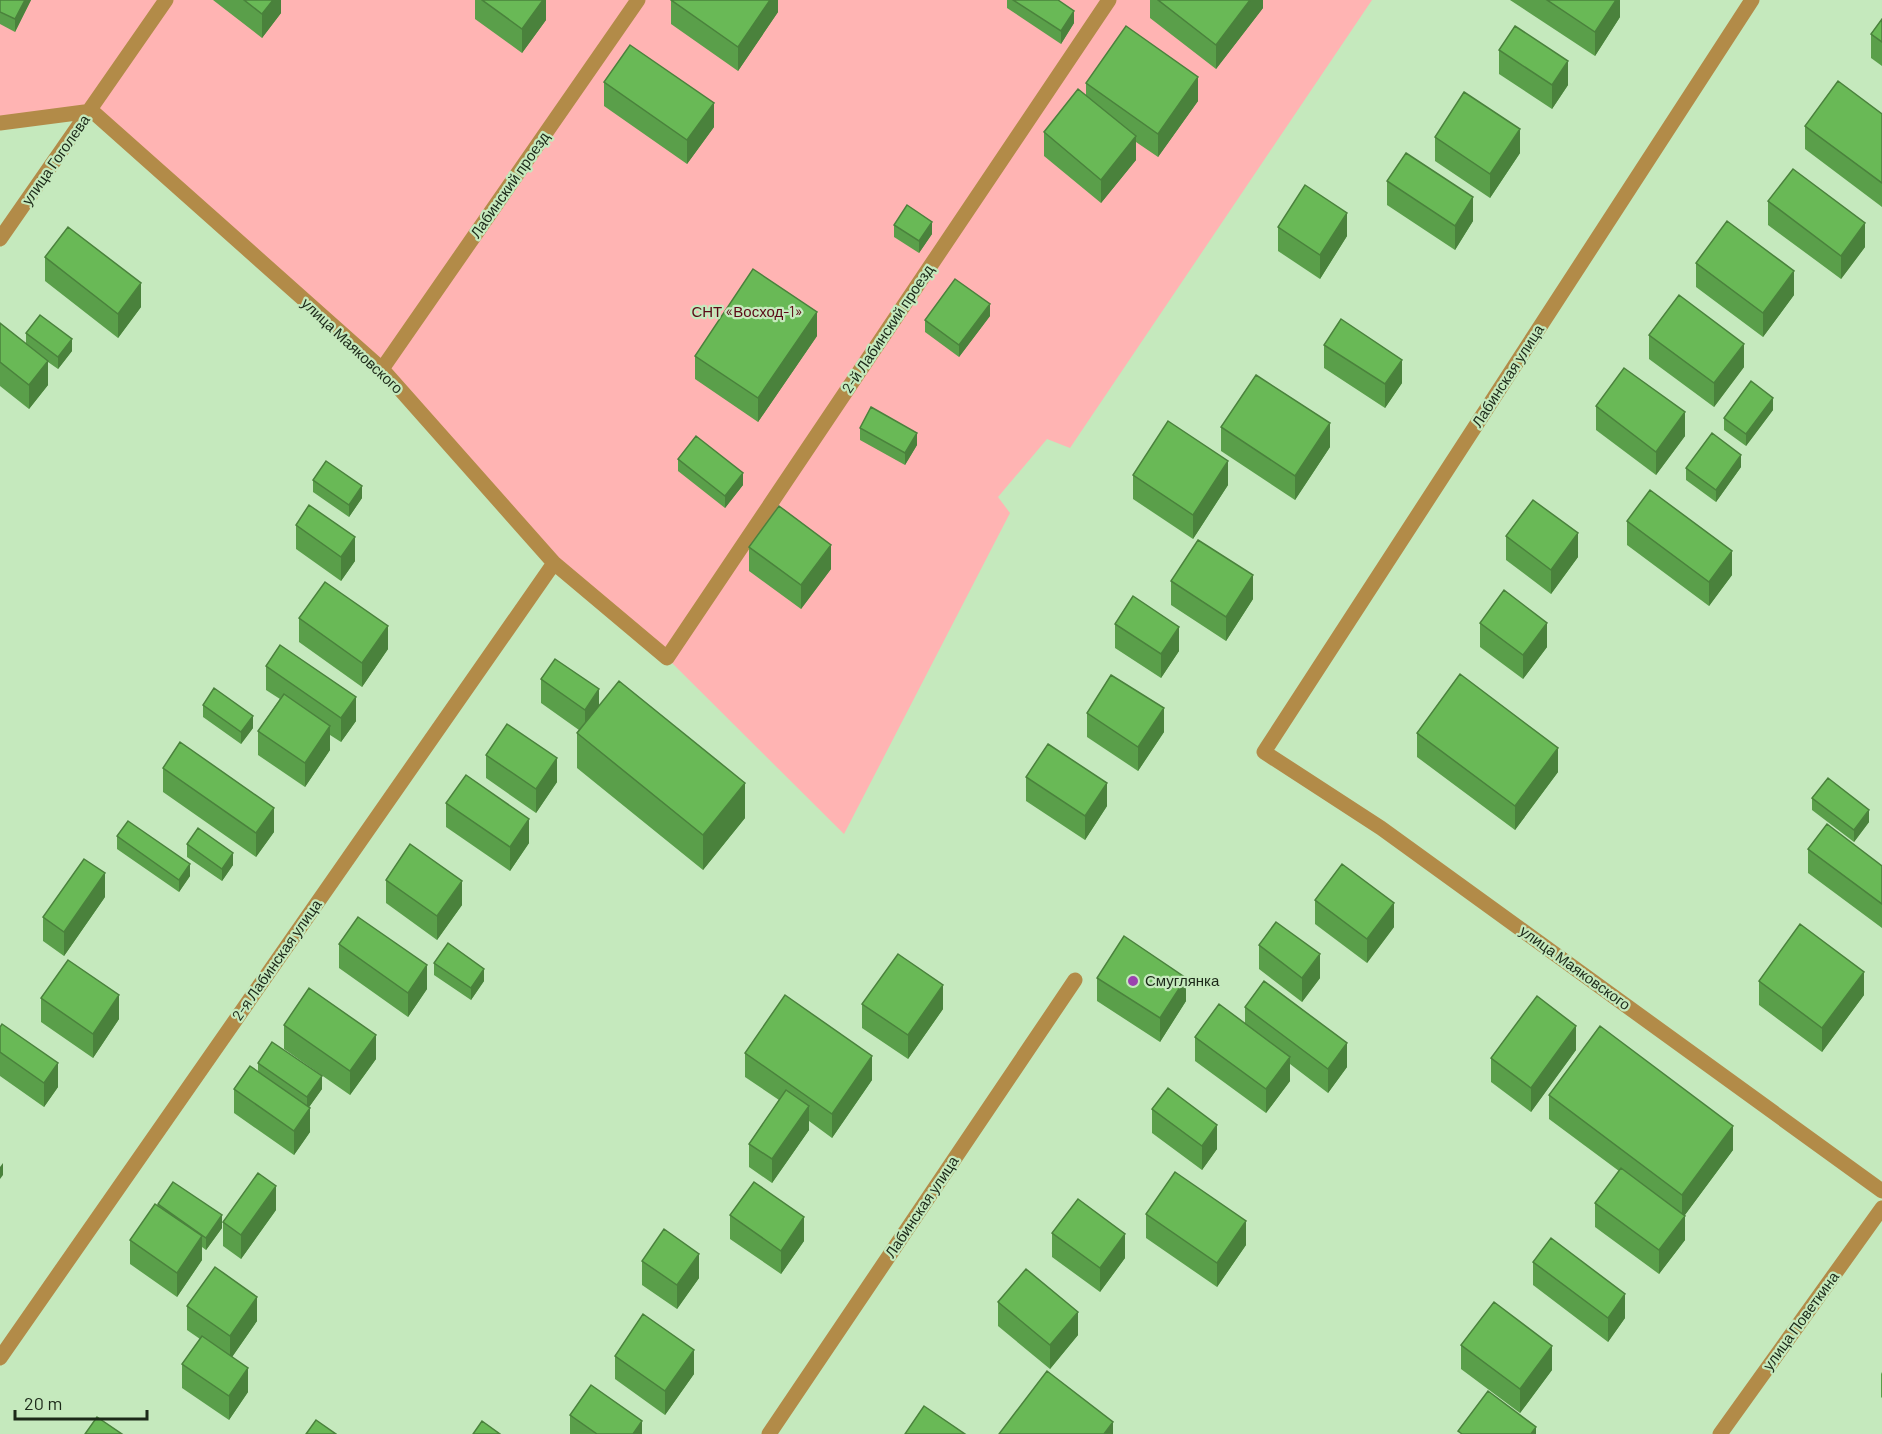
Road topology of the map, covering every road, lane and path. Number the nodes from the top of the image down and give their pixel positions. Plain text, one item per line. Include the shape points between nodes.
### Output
1 (166, 0) edge
2 (638, 0) edge
3 (1109, 0) edge
4 (1752, 0) edge
5 (92, 111) junction
6 (0, 123) edge
7 (0, 239) edge
8 (382, 369) junction
9 (554, 563) junction
10 (667, 658) joint
11 (1264, 752) joint
12 (1075, 980) dead end
13 (1882, 1191) edge
14 (1882, 1208) edge
15 (0, 1358) edge
16 (769, 1434) edge
17 (1719, 1434) edge

1 - 5 street, улица Гоголева
2 - 8 street, Лабинский проезд
3 - 10 street, 2-й Лабинский проезд
4 - 11 street, Лабинская улица
5 - 6 street
5 - 7 street, улица Гоголева
5 - 8 street, улица Маяковского
8 - 9 street, улица Маяковского
9 - 10 street, улица Маяковского
9 - 15 street, 2-я Лабинская улица
11 - 13 street, улица Маяковского via 1381,828
12 - 16 street, Лабинская улица
14 - 17 street, улица Поветкина

